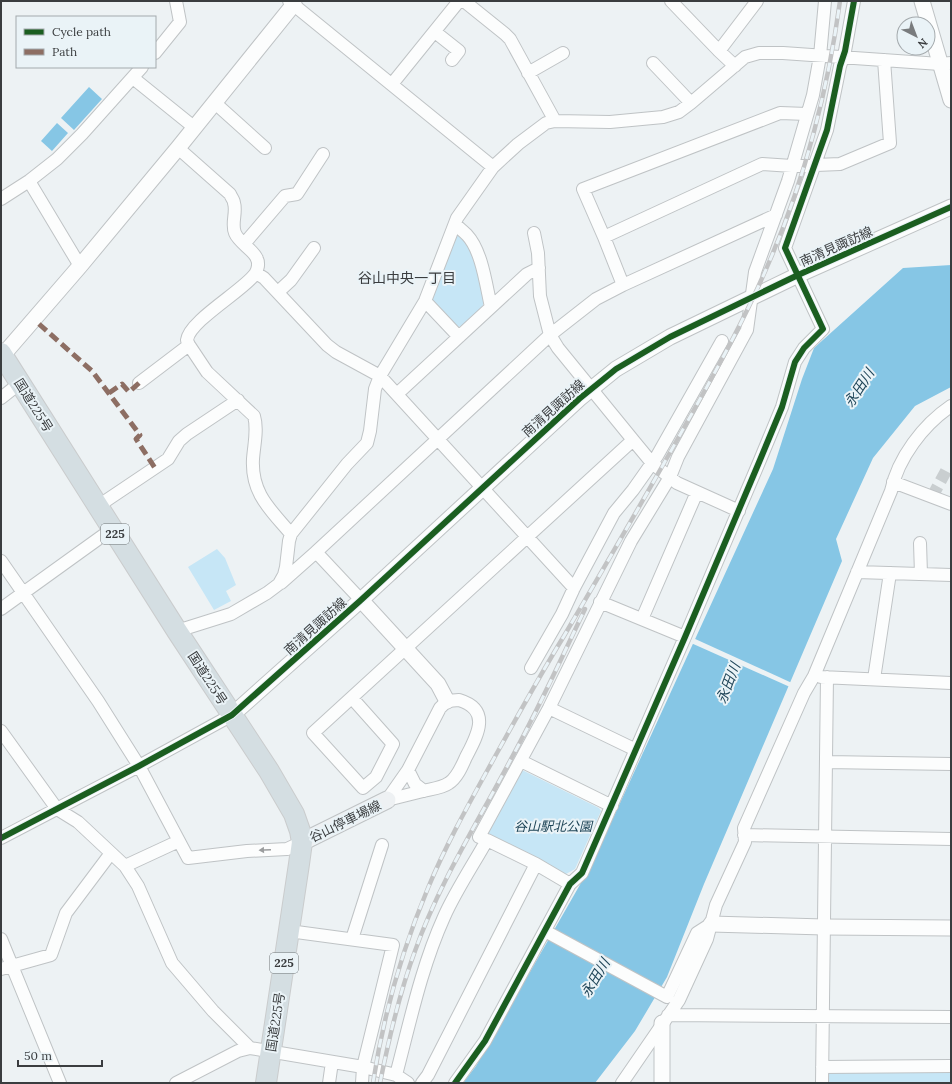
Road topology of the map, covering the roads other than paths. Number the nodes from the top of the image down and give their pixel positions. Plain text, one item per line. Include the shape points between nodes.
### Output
1 (176, 1) edge
2 (459, 1) edge
3 (464, 1) edge
4 (672, 1) edge
5 (757, 1) edge
6 (825, 1) edge
7 (854, 1) edge
8 (922, 1) edge
9 (293, 2) edge
10 (434, 32) junction
11 (156, 51) edge
12 (719, 51) junction
13 (458, 52) dead end
14 (563, 53) dead end
15 (820, 56) junction
16 (842, 58) junction
17 (884, 60) junction
18 (653, 63) dead end
19 (946, 63) edge
20 (735, 66) junction
21 (141, 68) edge
22 (528, 73) junction
23 (133, 78) junction
24 (948, 79) edge
25 (392, 84) junction
26 (951, 100) edge
27 (215, 103) junction
28 (691, 104) junction
29 (807, 114) junction
30 (555, 121) junction
31 (195, 128) junction
32 (178, 148) junction
33 (264, 148) dead end
34 (323, 154) dead end
35 (815, 165) junction
36 (493, 166) junction
37 (792, 166) junction
38 (29, 181) junction
39 (1, 199) edge
40 (951, 207) edge
41 (776, 215) junction
42 (455, 224) junction
43 (534, 233) dead end
44 (604, 237) junction
45 (244, 244) junction
46 (314, 248) dead end
47 (80, 266) junction
48 (539, 268) junction
49 (256, 273) junction
50 (798, 275) junction
51 (623, 285) junction
52 (278, 292) junction
53 (751, 298) junction
54 (425, 300) junction
55 (491, 307) junction
56 (550, 335) junction
57 (458, 337) junction
58 (722, 341) dead end
59 (189, 345) junction
60 (2, 354) edge
61 (380, 376) junction
62 (20, 383) junction
63 (139, 383) dead end
64 (591, 388) junction
65 (397, 394) junction
66 (1, 398) edge
67 (238, 400) junction
68 (951, 406) edge
69 (438, 439) junction
70 (634, 440) junction
71 (652, 463) junction
72 (670, 477) junction
73 (893, 482) junction
74 (482, 488) junction
75 (697, 492) junction
76 (951, 504) edge
77 (98, 508) junction
78 (739, 511) junction
79 (112, 529) junction
80 (291, 534) junction
81 (527, 537) junction
82 (920, 543) dead end
83 (316, 552) junction
84 (1, 561) edge
85 (857, 572) junction
86 (890, 573) junction
87 (921, 574) junction
88 (951, 575) edge
89 (279, 584) junction
90 (574, 588) junction
91 (24, 592) junction
92 (361, 600) junction
93 (600, 602) junction
94 (1, 608) edge
95 (642, 619) junction
96 (177, 631) junction
97 (685, 637) junction
98 (406, 649) junction
99 (531, 668) dead end
100 (814, 676) junction
101 (828, 677) junction
102 (874, 679) junction
103 (951, 683) edge
104 (352, 698) junction
105 (447, 701) junction
106 (548, 708) junction
107 (232, 715) junction
108 (1, 731) edge
109 (636, 750) junction
110 (521, 761) junction
111 (826, 762) junction
112 (951, 764) edge
113 (139, 766) junction
114 (408, 770) junction
115 (424, 791) junction
116 (387, 800) junction
117 (612, 806) junction
118 (57, 809) junction
119 (744, 835) junction
120 (825, 836) junction
121 (1, 838) edge
122 (951, 839) edge
123 (487, 840) junction
124 (179, 841) junction
125 (302, 842) junction
126 (382, 844) dead end
127 (110, 853) junction
128 (536, 864) junction
129 (125, 866) junction
130 (570, 884) junction
131 (711, 924) junction
132 (824, 927) junction
133 (951, 928) edge
134 (289, 931) junction
135 (545, 931) junction
136 (1, 939) edge
137 (352, 939) junction
138 (7, 968) edge
139 (823, 1016) junction
140 (951, 1018) edge
141 (665, 1019) junction
142 (250, 1048) junction
143 (270, 1051) junction
144 (332, 1062) junction
145 (951, 1066) edge
146 (363, 1067) junction
147 (822, 1067) junction
148 (396, 1075) junction
149 (60, 1083) edge
150 (176, 1083) edge
151 (266, 1083) edge
152 (329, 1083) edge
153 (362, 1083) edge
154 (408, 1083) edge
155 (422, 1083) edge
156 (455, 1083) edge
157 (622, 1083) edge
158 (662, 1083) edge
159 (822, 1083) edge

1 - 11 street via 180,22
2 - 10 street
3 - 22 street via 506,34
4 - 12 street
5 - 12 street
6 - 15 street
7 - 16 street
8 - 19 street
9 - 25 street
9 - 27 street
10 - 13 street
10 - 25 street
12 - 20 street
14 - 22 street
15 - 16 street
15 - 20 street via 759,53 745,57
15 - 29 street
16 - 17 street
16 - 35 street via 827,130
17 - 19 street
17 - 35 street via 890,143 840,164
18 - 28 street
19 - 24 street
20 - 28 street
21 - 23 street
22 - 30 street
23 - 31 street
23 - 38 street via 57,159
24 - 26 street
25 - 36 street
27 - 31 street
27 - 33 street
28 - 30 street via 679,112 663,117 610,122
29 - 37 street
29 - 44 street via 780,113 584,189
30 - 36 street via 538,129
31 - 32 street
32 - 45 street via 230,194 234,203 235,234
32 - 47 street
34 - 45 street via 297,194 285,196
35 - 37 street
35 - 50 street via 785,248
36 - 42 street
37 - 41 street
37 - 44 street via 762,164
38 - 39 street
38 - 47 street
40 - 50 street, 南清見諏訪線
41 - 51 street
41 - 53 street via 755,272
42 - 54 street
42 - 55 street via 475,247
43 - 48 street
44 - 51 street
45 - 49 street via 257,258
46 - 52 street via 291,280
47 - 60 street
48 - 55 street via 526,274
48 - 56 street via 540,296
49 - 52 street
49 - 59 street via 194,327 187,340
50 - 53 street, 南清見諏訪線
50 - 78 street via 823,329 804,348 795,362 782,408
51 - 56 street via 596,299
52 - 61 street via 327,345
53 - 64 street, 南清見諏訪線 via 636,356
53 - 72 street via 747,330 678,457
54 - 57 street
54 - 61 street
55 - 57 street
56 - 64 street
56 - 69 street
57 - 65 street
58 - 71 street
59 - 63 street
59 - 67 street via 208,372
60 - 62 highway, 国道225号 / 225
61 - 65 street
61 - 80 street via 375,389 367,443
62 - 66 street
62 - 77 highway, 国道225号 / 225
64 - 70 street
64 - 74 street, 南清見諏訪線
65 - 69 street
67 - 77 street via 194,428 179,442 168,459
67 - 80 street via 254,416 253,467 258,492
68 - 73 street via 939,414 914,442
69 - 74 street
69 - 83 street
70 - 71 street
70 - 81 street
71 - 72 street
71 - 90 street via 614,513
72 - 75 street
72 - 93 street via 631,540
73 - 76 street
73 - 85 street
74 - 81 street
74 - 92 street, 南清見諏訪線
75 - 78 street
75 - 95 street
77 - 79 highway, 国道225号 / 225
78 - 97 street
79 - 91 street
79 - 96 highway, 国道225号 / 225
80 - 89 street via 286,567
81 - 90 street
81 - 98 street
82 - 87 street
83 - 89 street
83 - 92 street
84 - 91 street
85 - 86 street
85 - 100 street
86 - 87 street
86 - 102 street
87 - 88 street
89 - 96 street via 231,614
90 - 99 street
91 - 94 street
91 - 113 street
92 - 98 street
92 - 107 street, 南清見諏訪線
93 - 95 street
93 - 106 street
95 - 97 street
96 - 107 highway, 国道225号 / 225
97 - 109 street
98 - 104 street
98 - 105 street via 438,684
100 - 101 street
100 - 119 street via 744,828
101 - 102 street
101 - 111 street
102 - 103 street
104 - 104 street via 313,733 362,788 376,777 393,744
105 - 114 street via 440,708
105 - 115 street via 459,700 472,706 479,722 478,734 457,775 450,783
106 - 109 street
106 - 110 street
107 - 113 street
107 - 125 highway, 国道225号 / 225 via 294,814
108 - 118 street
109 - 117 street
110 - 117 street
110 - 123 street via 479,837
111 - 112 street
111 - 120 street
113 - 118 street
113 - 124 street
114 - 115 street via 415,784
114 - 116 street
115 - 116 street
116 - 125 main road, 谷山停車場線
117 - 130 street via 582,873
118 - 121 street
118 - 127 street via 78,822
119 - 120 street
119 - 131 street via 745,842 716,905
120 - 122 street
120 - 132 street
123 - 128 street
123 - 148 street via 444,916 436,936 419,986
125 -> 124 street via 287,849 188,858
124 - 129 street
125 - 134 highway, 国道225号 / 225
126 - 137 street
127 - 129 street
127 - 138 street via 66,913 51,955
128 - 130 street
128 - 155 street
129 - 142 street via 138,886 172,963 213,1011
130 - 135 street
131 - 132 street
131 - 135 street via 697,933 667,997
131 - 141 street via 707,939 682,993
132 - 133 street
132 - 139 street
134 - 137 street
134 - 143 highway, 国道225号 / 225
135 - 156 street via 485,1041
136 - 138 street
137 - 146 street via 394,945
138 - 149 street
139 - 140 street
139 - 141 street
139 - 147 street
141 - 157 street
141 - 158 street
142 - 143 street
142 - 150 street via 238,1051
143 - 144 street
143 - 151 highway, 国道225号 / 225
144 - 146 street
144 - 152 street
145 - 147 street
146 - 148 street
146 - 153 street
147 - 159 street
148 - 154 street

